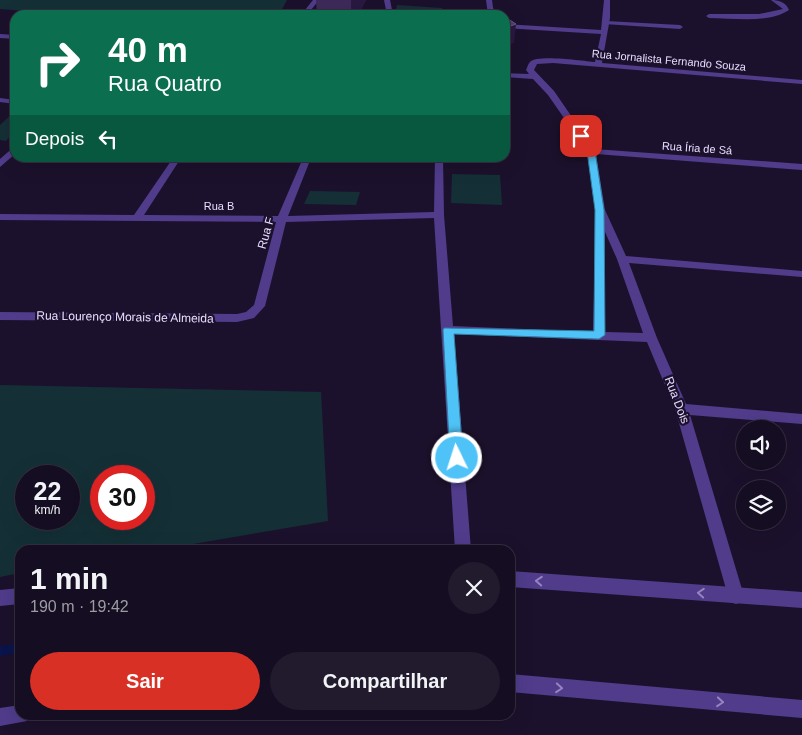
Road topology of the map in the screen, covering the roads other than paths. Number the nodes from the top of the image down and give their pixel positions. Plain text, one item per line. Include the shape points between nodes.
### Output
1 (316, 0) edge
2 (607, 0) edge
3 (774, 0) edge
4 (308, 10) edge
5 (708, 16) dead end
6 (606, 23) junction
7 (510, 26) edge
8 (680, 27) dead end
9 (603, 32) junction
10 (598, 66) junction
11 (510, 75) edge
12 (535, 77) junction
13 (802, 82) edge
14 (591, 151) junction
15 (10, 154) edge
16 (174, 162) edge
17 (305, 162) edge
18 (439, 162) edge
19 (0, 164) edge
20 (802, 167) edge
21 (600, 210) junction
22 (439, 215) junction
23 (0, 217) edge
24 (282, 218) junction
25 (136, 219) junction
26 (622, 259) junction
27 (802, 274) edge
28 (250, 315) joint
29 (0, 316) edge
30 (448, 330) junction
31 (599, 335) junction
32 (651, 338) junction
33 (682, 409) junction
34 (802, 419) edge
35 (463, 545) edge
36 (515, 579) edge
37 (15, 596) edge
38 (736, 596) junction
39 (0, 598) edge
40 (802, 600) edge
41 (515, 683) edge
42 (802, 709) edge
43 (15, 715) edge
44 (0, 717) edge

1 - 4 street
2 - 6 street
3 - 5 street via 786,10 769,15
6 - 8 street
6 - 9 street
7 - 9 street
9 - 10 street
10 - 12 street, Rua Jornalista Fernando Souza via 535,62 530,70
10 - 13 street, Rua Jornalista Fernando Souza
11 - 12 street
12 - 14 street, Rua Dois via 551,93
14 - 20 street, Rua Íria de Sá
14 - 21 street, Rua Dois
15 - 19 street
16 - 25 street
17 - 24 street, Rua F
18 - 22 street
21 - 26 street, Rua Dois
21 - 31 street, Rua Dois
22 - 24 street, Rua B
22 - 30 street
23 - 25 street, Rua B
24 - 25 street, Rua B
24 - 28 street, Rua F via 259,306
26 - 27 street
26 - 32 street, Rua Dois
28 - 29 street, Rua Lourenço Morais de Almeida via 237,318
30 - 31 street
30 - 35 street
31 - 32 street
32 - 33 street, Rua Dois
33 - 34 street
33 - 38 street, Rua Dois
38 -> 36 street
37 - 39 street
38 - 40 street
41 -> 42 street
43 - 44 street

